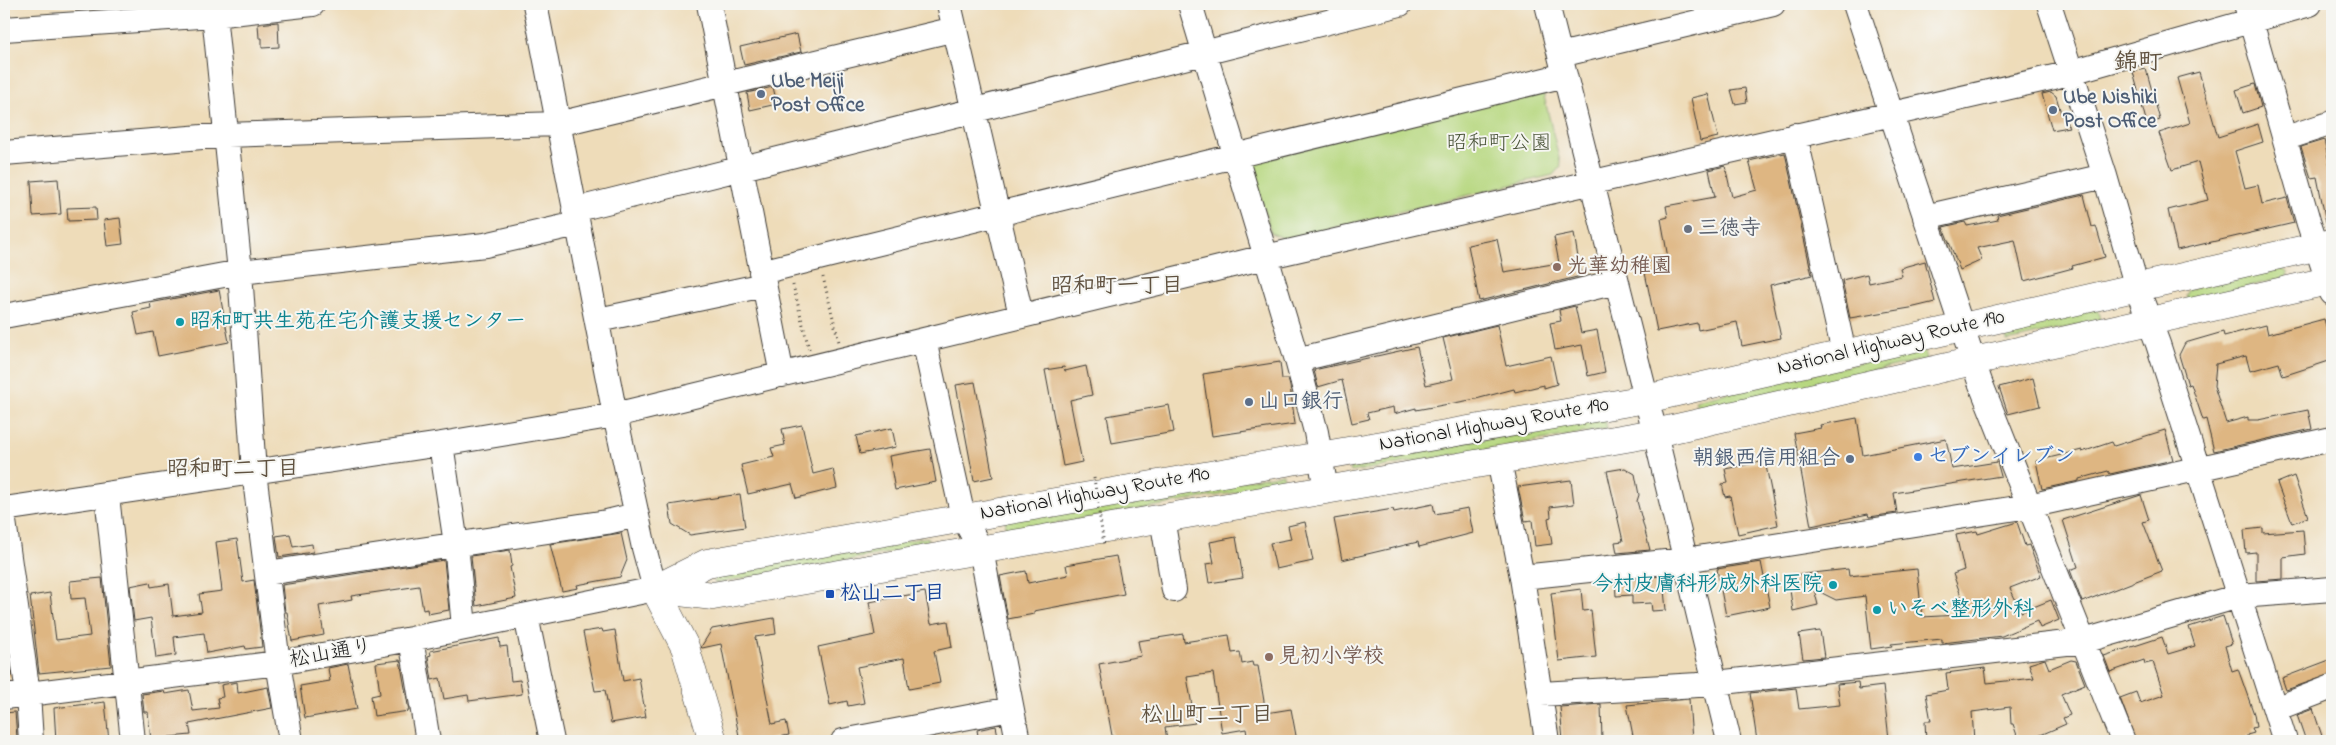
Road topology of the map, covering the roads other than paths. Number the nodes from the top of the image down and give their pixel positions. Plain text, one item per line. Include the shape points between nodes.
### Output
1 (313, 4) edge
2 (535, 4) edge
3 (709, 4) edge
4 (949, 4) edge
5 (1190, 4) edge
6 (1400, 4) edge
7 (1547, 4) edge
8 (1774, 4) edge
9 (1855, 4) edge
10 (2049, 4) edge
11 (2310, 4) edge
12 (213, 9) edge
13 (2249, 12) edge
14 (955, 28) junction
15 (4, 29) edge
16 (1205, 52) junction
17 (1562, 65) junction
18 (2071, 72) junction
19 (725, 84) junction
20 (974, 110) junction
21 (1892, 113) junction
22 (2332, 123) edge
23 (558, 124) junction
24 (228, 135) junction
25 (1795, 135) junction
26 (2286, 138) junction
27 (4, 154) edge
28 (1235, 154) junction
29 (742, 167) junction
30 (2105, 176) junction
31 (1592, 181) junction
32 (999, 213) junction
33 (576, 217) junction
34 (1925, 217) junction
35 (2324, 245) edge
36 (1266, 257) junction
37 (240, 272) junction
38 (763, 278) junction
39 (1616, 282) junction
40 (2330, 285) edge
41 (2138, 288) junction
42 (4, 316) edge
43 (1021, 316) junction
44 (598, 320) junction
45 (2149, 321) junction
46 (1960, 327) junction
47 (924, 340) junction
48 (1844, 353) junction
49 (1297, 360) junction
50 (1972, 360) junction
51 (782, 375) junction
52 (1646, 399) junction
53 (615, 415) junction
54 (1655, 433) junction
55 (2332, 439) edge
56 (441, 444) junction
57 (1320, 456) junction
58 (1500, 460) junction
59 (2199, 469) junction
60 (254, 472) junction
61 (1326, 490) junction
62 (106, 495) junction
63 (2029, 506) junction
64 (4, 509) edge
65 (636, 515) junction
66 (963, 517) junction
67 (1162, 518) junction
68 (4, 521) edge
69 (456, 544) junction
70 (980, 550) junction
71 (1685, 560) junction
72 (267, 573) junction
73 (1522, 577) junction
74 (655, 589) junction
75 (2332, 589) edge
76 (1174, 590) dead end
77 (2239, 596) junction
78 (526, 616) junction
79 (464, 628) junction
80 (410, 639) junction
81 (2084, 642) junction
82 (278, 663) junction
83 (128, 682) junction
84 (1716, 683) junction
85 (2332, 687) edge
86 (28, 694) junction
87 (1541, 694) junction
88 (4, 697) edge
89 (1011, 709) junction
90 (2275, 709) junction
91 (31, 741) edge
92 (134, 741) edge
93 (292, 741) edge
94 (428, 741) edge
95 (552, 741) edge
96 (695, 741) edge
97 (713, 741) edge
98 (843, 741) edge
99 (1018, 741) edge
100 (1547, 741) edge
101 (1730, 741) edge
102 (2123, 741) edge
103 (2285, 741) edge

1 - 12 street
2 - 23 street
3 - 19 street
4 - 14 street
5 - 16 street
6 - 16 street
7 - 17 street
8 - 17 street
9 - 21 street
10 - 18 street
11 - 13 street
12 - 15 street
12 - 24 street
13 - 18 street
13 - 26 street
14 - 19 street
14 - 20 street
16 - 20 street
16 - 28 street
17 - 28 street
17 - 31 street
18 - 21 street
18 - 30 street
19 - 23 street
19 - 29 street
20 - 29 street
20 - 32 street
21 - 25 street
21 - 34 street
22 - 26 street
23 - 24 street
23 - 33 street
24 - 27 street
24 - 37 street
25 - 31 street
25 - 48 street
26 - 35 street
28 - 32 street
28 - 36 street
29 - 33 street
29 - 38 street
30 - 34 street
30 - 41 street
31 - 36 street
31 - 39 street
32 - 38 street via 788,264
32 - 43 street
33 - 37 street via 485,245
33 - 44 street
34 - 46 street
35 - 40 street
35 - 41 highway, National Highway Route 190
36 - 43 street
36 - 49 street
37 - 42 street
37 - 60 street
38 - 44 street
38 - 51 street
39 - 49 street
39 - 52 street
40 - 45 highway, National Highway Route 190
41 - 45 street
41 - 46 highway, National Highway Route 190
43 - 47 street
44 - 53 street
45 - 50 highway, National Highway Route 190
45 - 59 street
46 - 48 highway, National Highway Route 190
46 - 50 street
47 - 51 street
47 - 66 street
48 - 52 highway, National Highway Route 190
49 - 57 street
50 - 54 highway, National Highway Route 190
50 - 63 street
51 - 53 street
52 - 54 street
52 - 57 highway, National Highway Route 190
53 - 56 street
53 - 65 street
54 - 58 highway, National Highway Route 190
54 - 71 street
55 - 59 street
56 - 60 street
56 - 69 street
57 - 61 street
57 - 66 highway, National Highway Route 190
58 - 61 highway, National Highway Route 190
58 - 73 street
59 - 63 street
59 - 77 street
60 - 62 street
60 - 72 street
61 - 67 highway, National Highway Route 190
62 - 64 street
62 - 83 street
63 - 71 street
63 - 81 street
65 - 69 street
65 - 74 street
66 - 70 street
66 - 74 highway, National Highway Route 190 via 707,563
67 - 70 highway, National Highway Route 190
67 - 76 street
68 - 86 street
69 - 72 street
69 - 79 street
70 - 74 highway, National Highway Route 190 via 713,596
70 - 89 street
71 - 73 street
71 - 84 street
72 - 82 street
73 - 87 street
74 - 78 street, 松山通り
74 - 96 highway
74 - 97 highway via 685,647
75 - 77 street
77 - 81 street
77 - 90 street
78 - 79 street, 松山通り
78 - 95 street
79 - 80 street, 松山通り
80 - 82 street, 松山通り
80 - 94 street
81 - 84 street
81 - 102 street
82 - 83 street, 松山通り
82 - 93 street
83 - 86 street, 松山通り
83 - 92 street
84 - 87 street
84 - 101 street
85 - 90 street
86 - 88 street, 松山通り
86 - 91 street
87 - 100 street
89 - 98 street
89 - 99 street
90 - 103 street

